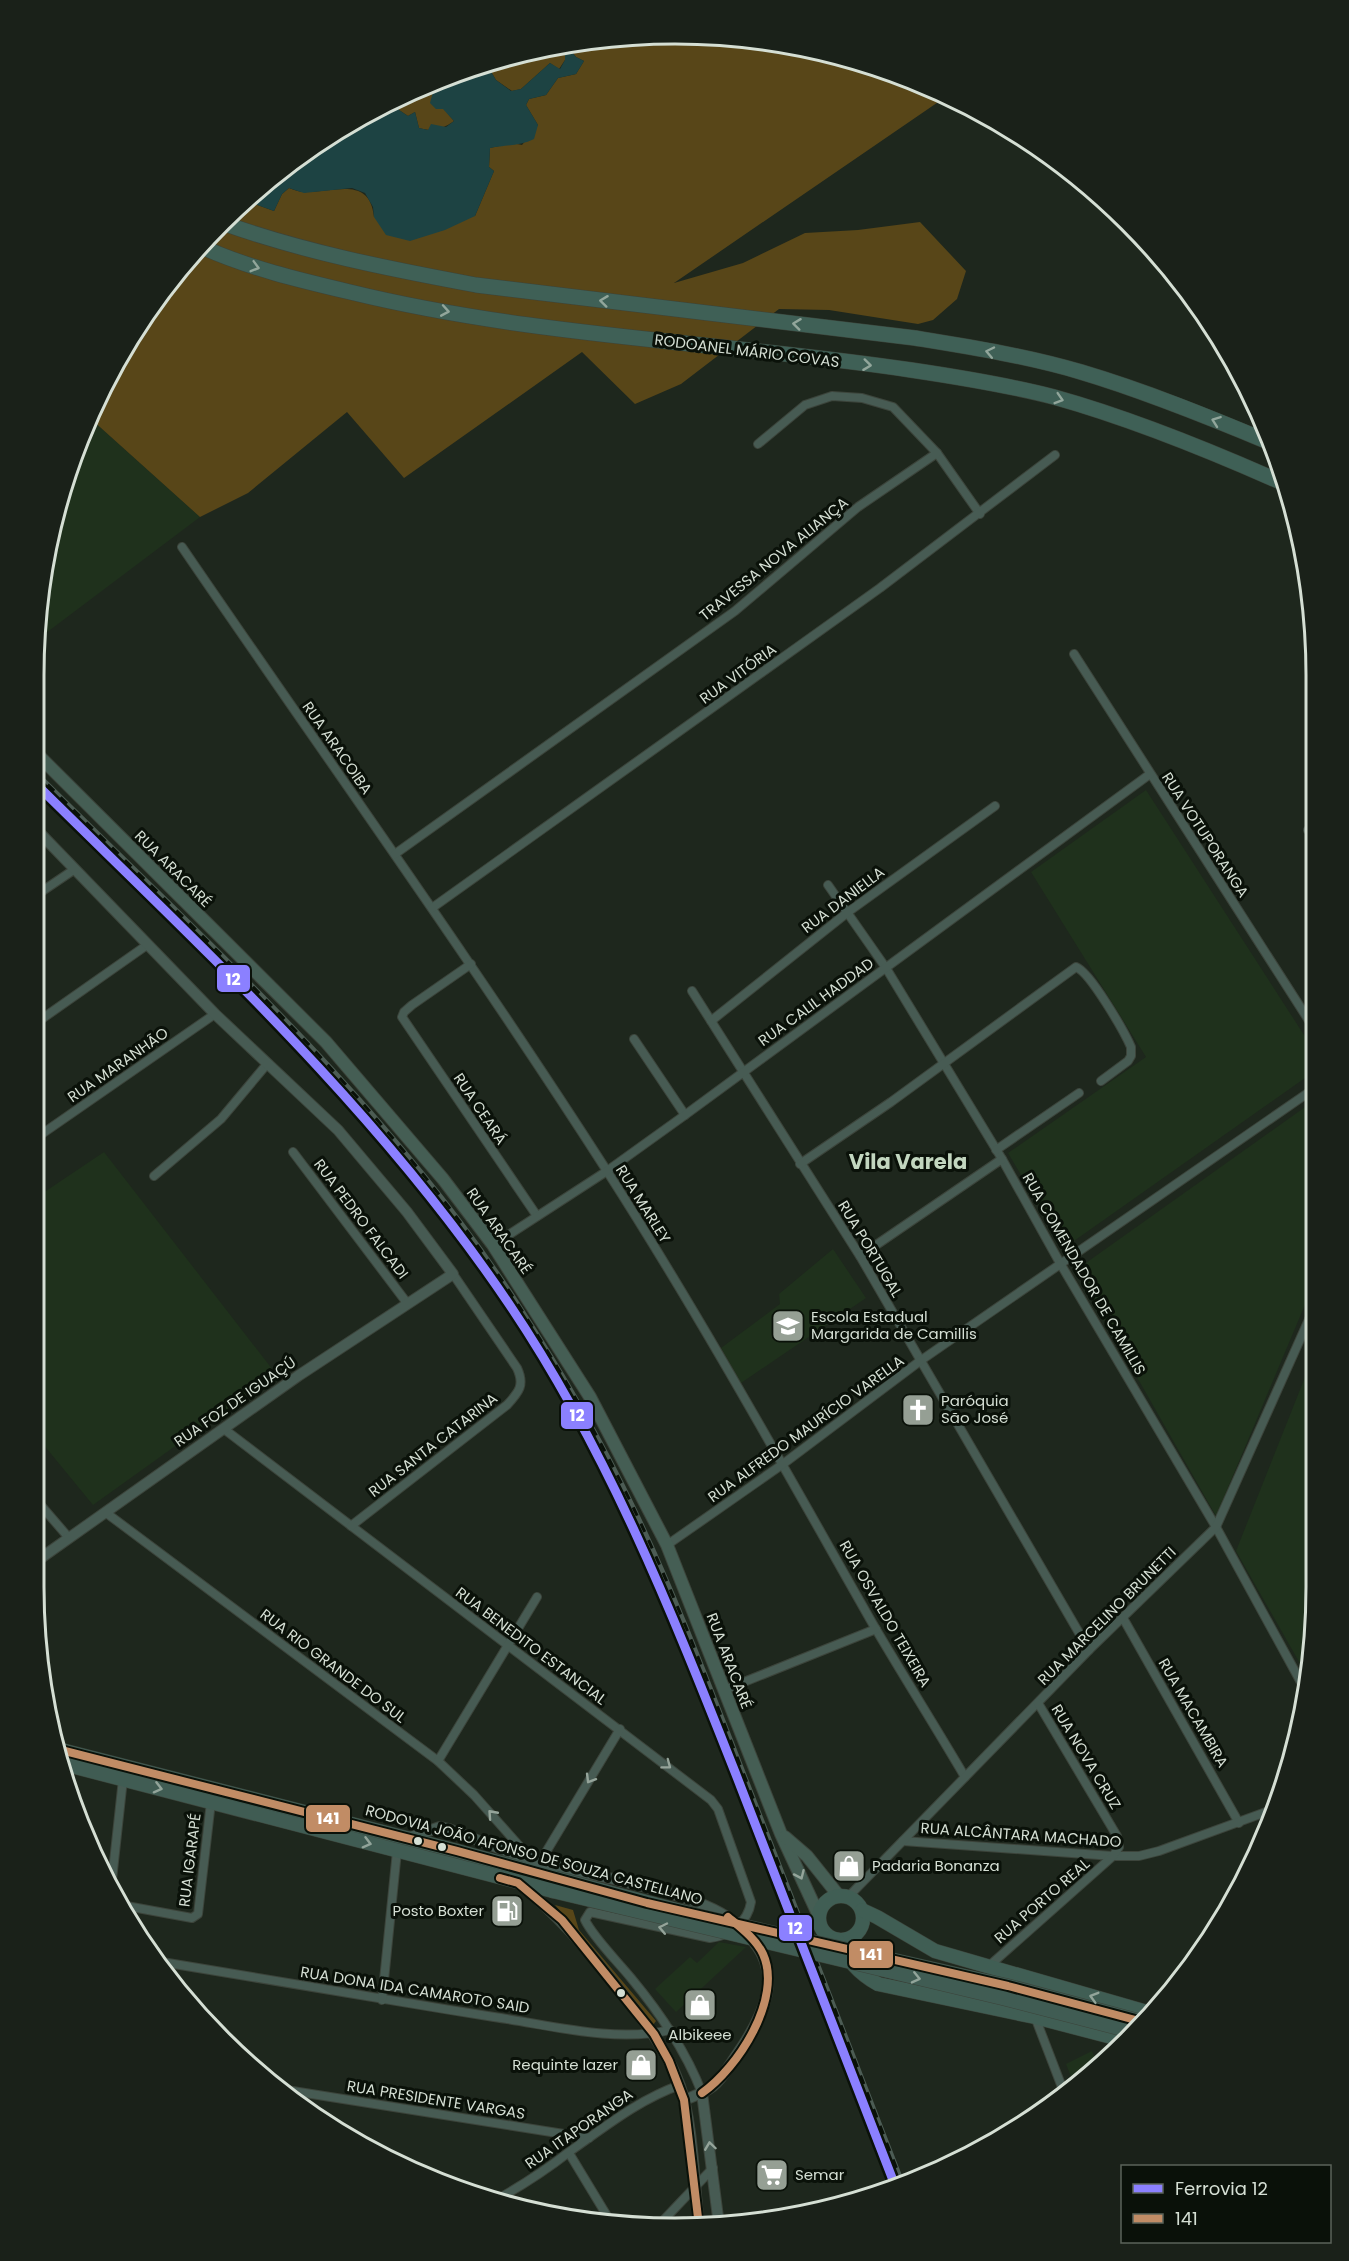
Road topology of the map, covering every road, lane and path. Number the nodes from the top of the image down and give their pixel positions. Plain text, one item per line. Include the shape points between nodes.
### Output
1 (231, 225) edge
2 (208, 250) edge
3 (1259, 439) edge
4 (758, 444) dead end
5 (937, 453) junction
6 (1055, 455) dead end
7 (1274, 479) edge
8 (980, 514) junction
9 (182, 547) dead end
10 (1074, 654) dead end
11 (44, 761) edge
12 (1150, 774) junction
13 (995, 806) dead end
14 (44, 837) edge
15 (395, 854) junction
16 (75, 869) junction
17 (828, 885) dead end
18 (44, 890) edge
19 (432, 908) junction
20 (848, 912) junction
21 (147, 945) junction
22 (471, 964) junction
23 (886, 968) junction
24 (692, 991) dead end
25 (215, 1014) junction
26 (1306, 1016) edge
27 (44, 1017) edge
28 (711, 1021) junction
29 (634, 1039) dead end
30 (944, 1062) junction
31 (267, 1064) junction
32 (744, 1071) junction
33 (1101, 1081) dead end
34 (1079, 1093) dead end
35 (1306, 1094) edge
36 (685, 1115) junction
37 (44, 1132) edge
38 (996, 1150) junction
39 (293, 1152) dead end
40 (1002, 1159) junction
41 (800, 1164) junction
42 (607, 1171) junction
43 (154, 1176) dead end
44 (537, 1216) junction
45 (494, 1245) junction
46 (860, 1256) junction
47 (1060, 1263) junction
48 (453, 1274) junction
49 (407, 1303) junction
50 (1306, 1326) edge
51 (920, 1361) junction
52 (224, 1429) junction
53 (783, 1464) junction
54 (44, 1509) edge
55 (105, 1512) junction
56 (351, 1527) junction
57 (1216, 1527) junction
58 (69, 1538) junction
59 (668, 1545) junction
60 (44, 1556) edge
61 (537, 1597) dead end
62 (1123, 1618) junction
63 (876, 1629) junction
64 (507, 1645) junction
65 (1089, 1650) junction
66 (1299, 1678) edge
67 (724, 1690) junction
68 (1038, 1703) junction
69 (620, 1730) junction
70 (65, 1751) edge
71 (438, 1761) junction
72 (70, 1765) edge
73 (965, 1777) junction
74 (123, 1779) junction
75 (212, 1802) junction
76 (1263, 1813) edge
77 (1239, 1822) junction
78 (781, 1834) junction
79 (408, 1838) junction
80 (903, 1841) junction
81 (397, 1851) junction
82 (1113, 1856) junction
83 (535, 1860) junction
84 (113, 1873) edge
85 (518, 1883) junction
86 (554, 1885) junction
87 (844, 1897) junction
88 (131, 1907) edge
89 (862, 1911) junction
90 (819, 1916) junction
91 (738, 1927) junction
92 (837, 1940) junction
93 (168, 1963) edge
94 (989, 1966) junction
95 (382, 2000) junction
96 (1142, 2011) edge
97 (1035, 2017) junction
98 (1134, 2019) edge
99 (1124, 2029) edge
100 (670, 2030) junction
101 (654, 2034) junction
102 (1116, 2038) edge
103 (680, 2085) junction
104 (1061, 2085) edge
105 (702, 2093) junction
106 (303, 2096) edge
107 (684, 2100) junction
108 (589, 2138) junction
109 (569, 2153) junction
110 (713, 2167) junction
111 (695, 2189) junction
112 (505, 2194) edge
113 (606, 2213) edge
114 (718, 2216) edge
115 (698, 2217) edge
116 (666, 2218) edge

3 -> 1 highway via 1080,372 986,351 915,338 477,285 344,258
2 -> 7 highway, RODOANEL MÁRIO COVAS via 296,279 446,312 910,370 1043,395 1120,418
4 - 5 street via 805,405 832,396 862,398 893,407
5 - 8 street
5 - 15 street, TRAVESSA NOVA ALIANÇA via 858,507 735,611
6 - 8 street, RUA VITÓRIA
8 - 19 street, RUA VITÓRIA
9 - 15 street, RUA ARACOIBA
10 - 12 street, RUA VOTUPORANGA
11 - 45 main road, RUA ARACARÉ via 326,1042
12 - 23 street, RUA CALIL HADDAD
12 - 26 street, RUA VOTUPORANGA
13 - 20 street, RUA DANIELLA
14 - 16 street
15 - 19 street, RUA ARACOIBA
16 - 18 street
16 - 21 street
17 - 20 street, RUA COMENDADOR DE CAMILLIS
19 - 22 street, RUA ARACOIBA
20 - 23 street, RUA COMENDADOR DE CAMILLIS
20 - 28 street, RUA DANIELLA
21 - 25 street
21 - 27 street
22 - 42 street, RUA MARLEY
22 - 44 street, RUA CEARÁ via 405,1010 402,1017
23 - 30 street, RUA COMENDADOR DE CAMILLIS
23 - 32 street, RUA CALIL HADDAD
24 - 28 street, RUA PORTUGAL
25 - 31 street
25 - 37 street, RUA MARANHÃO
28 - 32 street, RUA PORTUGAL
29 - 36 street
30 - 33 street via 1076,967 1085,972 1130,1044 1128,1061
30 - 38 street, RUA COMENDADOR DE CAMILLIS
30 - 41 street
31 - 43 street via 221,1119
31 - 48 street via 366,1161
32 - 36 street, RUA CALIL HADDAD
32 - 41 street, RUA PORTUGAL
34 - 38 street
35 - 47 street, RUA ALFREDO MAURÍCIO VARELLA
36 - 42 street, RUA CALIL HADDAD
38 - 40 street, RUA COMENDADOR DE CAMILLIS
39 - 49 street, RUA PEDRO FALCADI
40 - 46 street
40 - 47 street, RUA COMENDADOR DE CAMILLIS
41 - 46 street, RUA PORTUGAL
42 - 44 street, RUA CALIL HADDAD
42 - 53 street, RUA MARLEY
44 - 45 street, RUA CALIL HADDAD
45 - 59 main road, RUA ARACARÉ via 590,1397
46 - 51 street, RUA PORTUGAL
47 - 51 street, RUA ALFREDO MAURÍCIO VARELLA
47 - 57 street, RUA COMENDADOR DE CAMILLIS
48 - 49 street, RUA FOZ DE IGUAÇÚ
48 - 56 street, RUA SANTA CATARINA via 517,1368 521,1378 519,1390 507,1405
49 - 52 street, RUA FOZ DE IGUAÇÚ
50 - 57 street, RUA MARCELINO BRUNETTI
51 - 53 street, RUA ALFREDO MAURÍCIO VARELLA
51 - 65 street, RUA PORTUGAL
52 - 55 street, RUA FOZ DE IGUAÇÚ
52 - 56 street, RUA BENEDITO ESTANCIAL
53 - 59 street, RUA ALFREDO MAURÍCIO VARELLA
53 - 63 street, RUA OSVALDO TEIXEIRA
54 - 58 street
55 - 58 street, RUA FOZ DE IGUAÇÚ
55 - 71 street, RUA RIO GRANDE DO SUL
56 - 64 street, RUA BENEDITO ESTANCIAL
57 - 62 street, RUA MARCELINO BRUNETTI
57 - 66 street, RUA COMENDADOR DE CAMILLIS
58 - 60 street, RUA FOZ DE IGUAÇÚ
59 - 67 main road, RUA ARACARÉ
61 - 64 street
62 - 65 street, RUA MARCELINO BRUNETTI
62 - 77 street, RUA MACAMBIRA
63 - 67 street
63 - 73 street, RUA OSVALDO TEIXEIRA
64 - 69 street, RUA BENEDITO ESTANCIAL
64 - 71 street
65 - 68 street, RUA MARCELINO BRUNETTI
67 - 78 main road, RUA ARACARÉ
68 - 73 street, RUA MARCELINO BRUNETTI
68 - 82 street, RUA NOVA CRUZ via 1117,1836 1119,1846
69 -> 83 street
69 -> 91 street, RUA BENEDITO ESTANCIAL via 702,1791 718,1809 751,1902
70 - 79 main road, RODOVIA JOÃO AFONSO DE SOUZA CASTELLANO
83 -> 71 street, RUA RIO GRANDE DO SUL
72 - 74 main road, RODOVIA JOÃO AFONSO DE SOUZA CASTELLANO
73 - 80 street, RUA MARCELINO BRUNETTI
74 -> 75 main road, RODOVIA JOÃO AFONSO DE SOUZA CASTELLANO
74 - 84 street
75 -> 81 main road, RODOVIA JOÃO AFONSO DE SOUZA CASTELLANO
75 - 88 street, RUA IGARAPÉ via 196,1917
76 - 77 street, RUA ALCÂNTARA MACHADO
77 - 82 street, RUA ALCÂNTARA MACHADO via 1159,1851
78 - 87 main road, RUA ARACARÉ
78 -> 90 main road, RUA ARACARÉ
79 - 83 street via 440,1827 449,1828
79 - 86 main road, RODOVIA JOÃO AFONSO DE SOUZA CASTELLANO
80 - 82 street, RUA ALCÂNTARA MACHADO
80 - 87 street, RUA MARCELINO BRUNETTI
81 - 85 main road, RODOVIA JOÃO AFONSO DE SOUZA CASTELLANO
81 - 95 street
82 - 94 street, RUA PORTO REAL
83 - 91 street via 682,1897 724,1914
85 - 86 main road, RODOVIA JOÃO AFONSO DE SOUZA CASTELLANO
85 - 101 street via 562,1920
86 - 98 main road, RODOVIA JOÃO AFONSO DE SOUZA CASTELLANO, bridge via 1008,1986
86 -> 99 main road, RODOVIA JOÃO AFONSO DE SOUZA CASTELLANO, bridge
87 - 89 highway
87 - 90 highway via 828,1900
89 - 92 highway via 858,1932
89 - 94 highway via 935,1951
90 - 92 highway via 824,1931
91 -> 100 street via 721,1937 710,1938 590,1912 585,1920
91 - 105 street via 763,1954 768,1983 763,2010 756,2028 722,2077
92 - 97 highway via 854,1967 878,1984
93 - 95 street, RUA DONA IDA CAMAROTO SAID
96 -> 94 highway
95 - 101 street, RUA DONA IDA CAMAROTO SAID via 612,2035
97 - 102 highway
97 - 104 street
100 - 101 street, RUA DONA IDA CAMAROTO SAID
100 - 105 street
101 - 103 street
103 - 107 street
103 - 108 street, RUA ITAPORANGA via 645,2099
105 - 107 street
110 -> 105 street
106 - 108 street, RUA PRESIDENTE VARGAS
107 - 111 street
108 - 109 street, RUA ITAPORANGA
109 - 112 street, RUA ITAPORANGA
109 - 113 street
110 - 111 street
110 - 114 street
111 - 115 street
111 - 116 street

